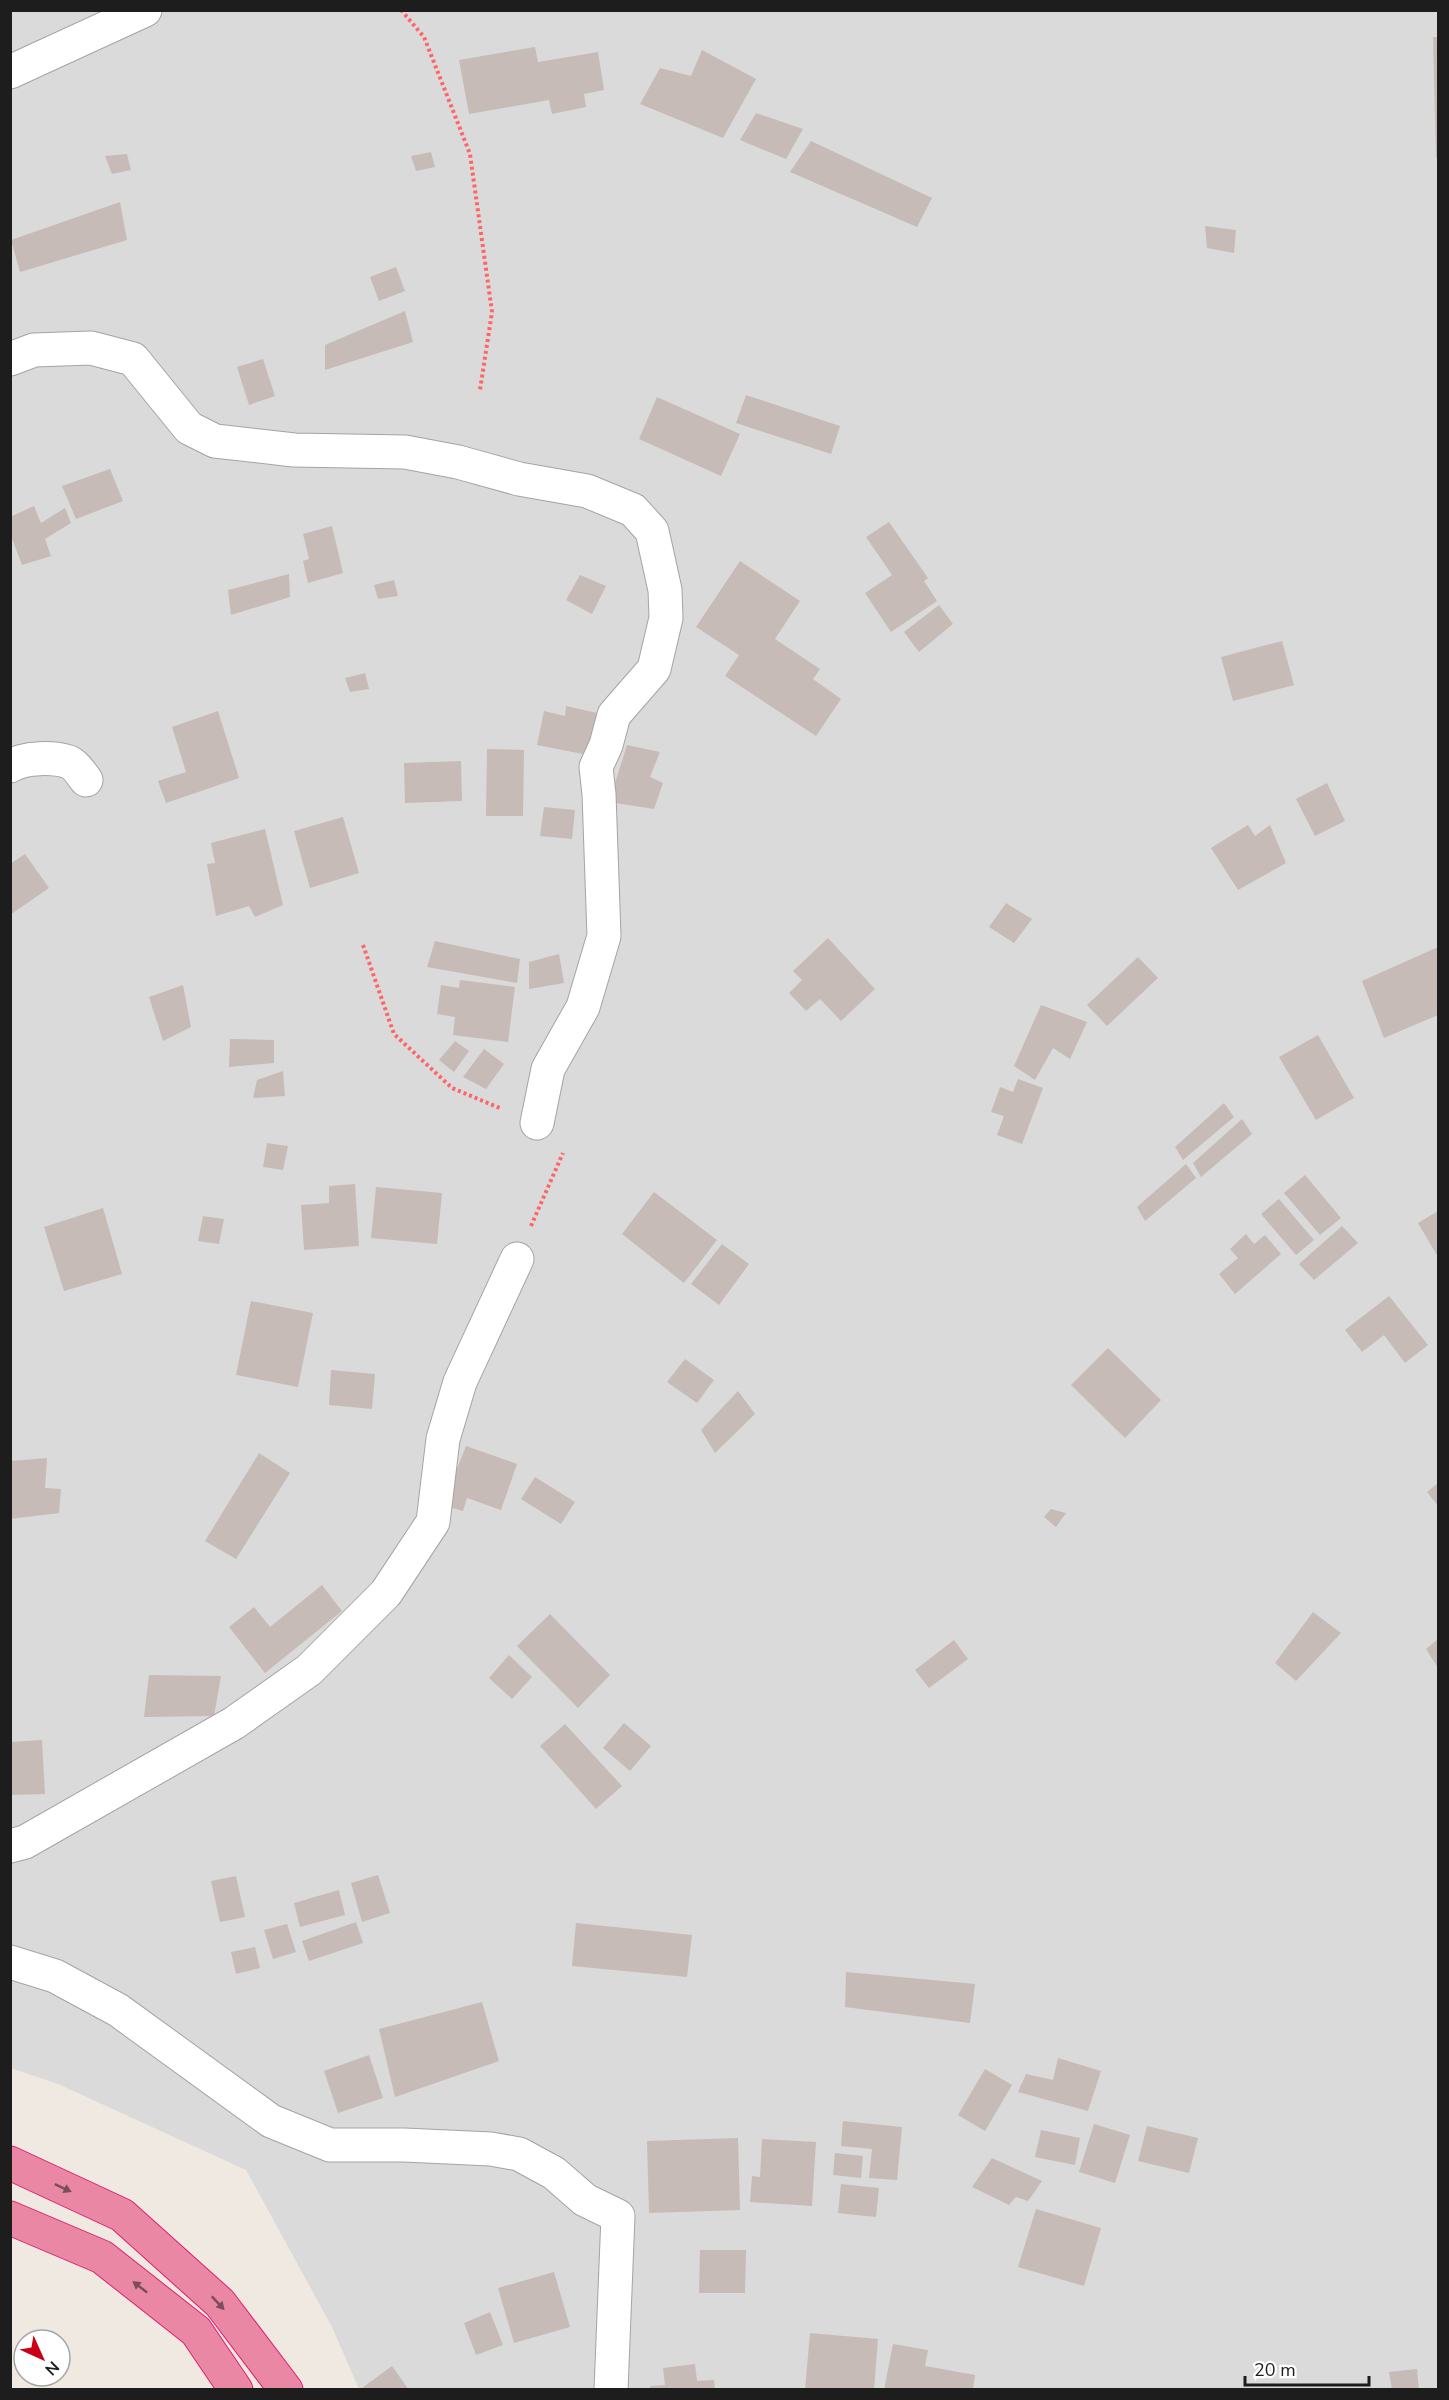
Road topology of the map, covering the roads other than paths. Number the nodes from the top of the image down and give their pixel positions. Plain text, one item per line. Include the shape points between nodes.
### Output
1 (145, 10) edge
2 (10, 72) edge
3 (10, 359) edge
4 (10, 766) edge
5 (86, 780) dead end
6 (537, 1123) road end
7 (517, 1259) road end
8 (10, 1846) edge
9 (10, 1962) edge
10 (10, 2163) edge
11 (10, 2218) edge
12 (236, 2390) edge
13 (286, 2390) edge
14 (611, 2390) edge

1 - 2 street
3 - 6 street via 34,350 91,348 133,359 189,428 214,441 294,450 405,452 458,462 519,479 587,491 633,510 652,531 665,590 666,618 654,669 614,715 596,767 604,936 583,1007 548,1070
4 - 5 street via 49,759 72,763
7 - 8 street via 460,1382 443,1439 433,1522 386,1593 309,1670 234,1723 25,1842
9 - 14 street via 55,1976 118,2010 271,2121 330,2145 491,2149 519,2154 554,2173 585,2200 618,2216
10 -> 13 highway via 122,2215 220,2303
12 -> 11 highway via 196,2331 102,2257

